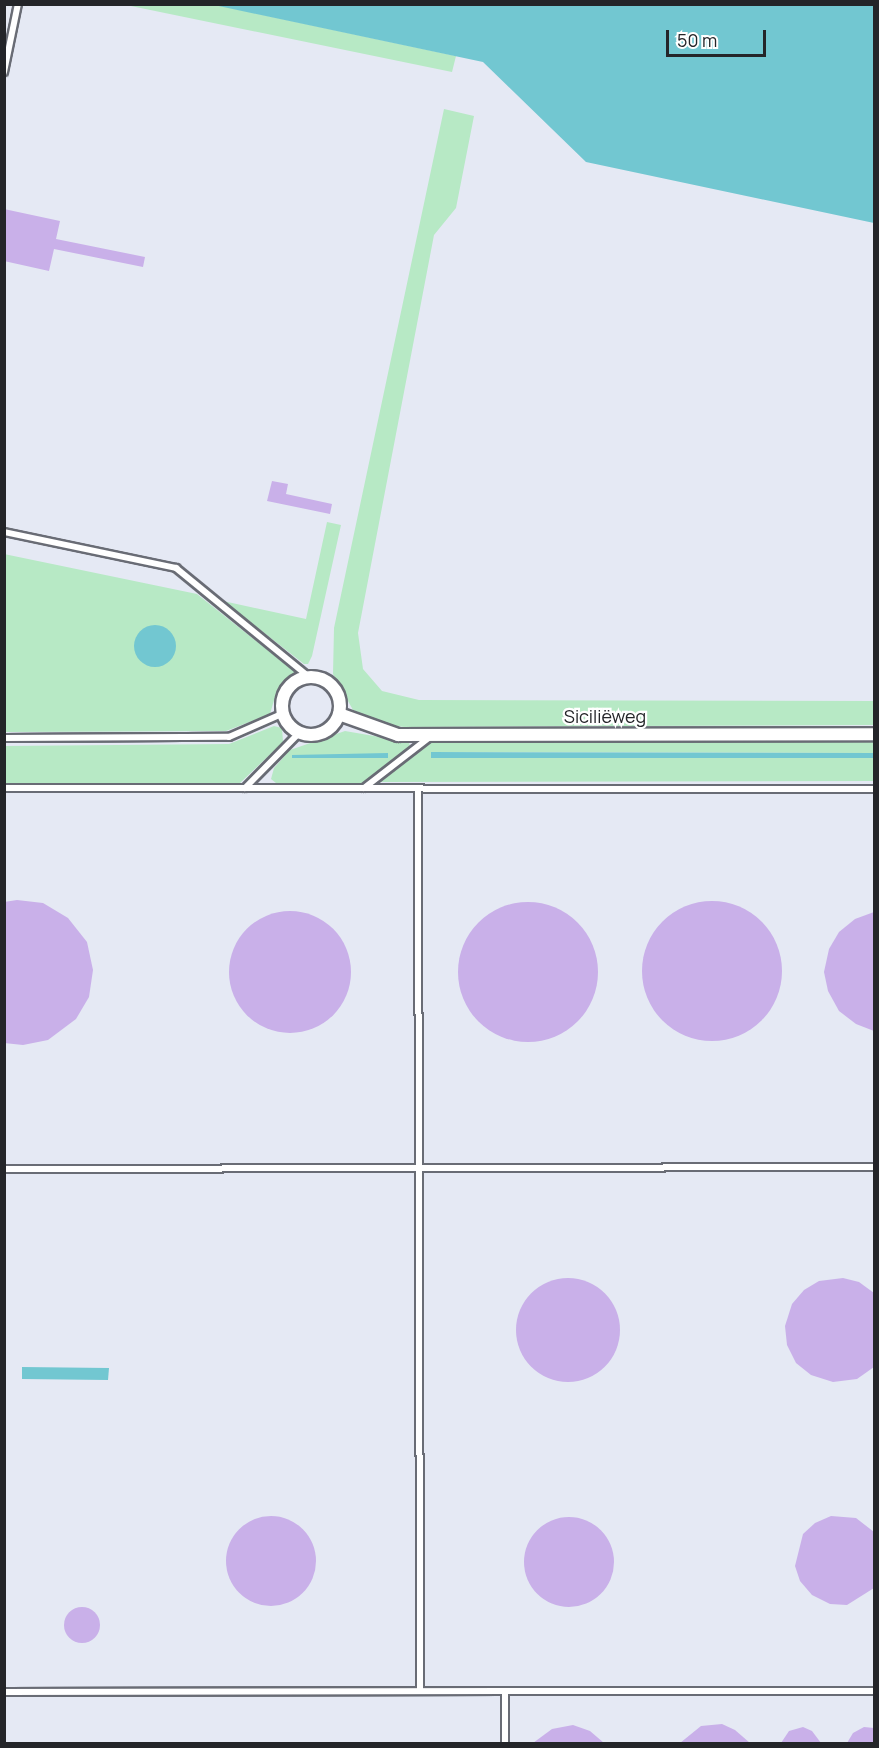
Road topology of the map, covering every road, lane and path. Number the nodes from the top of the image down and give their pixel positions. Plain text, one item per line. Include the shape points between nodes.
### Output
1 (18, 4) edge
2 (4, 72) edge
3 (4, 532) edge
4 (308, 676) junction
5 (282, 714) junction
6 (339, 714) junction
7 (299, 733) junction
8 (874, 734) edge
9 (433, 735) junction
10 (4, 738) edge
11 (4, 788) edge
12 (245, 788) junction
13 (364, 788) junction
14 (418, 788) junction
15 (874, 789) edge
16 (874, 1167) edge
17 (4, 1169) edge
18 (419, 1169) junction
19 (420, 1691) junction
20 (505, 1691) junction
21 (874, 1691) edge
22 (4, 1692) edge
23 (505, 1743) edge

1 - 2 lane
3 - 4 lane via 176,568
4 - 5 street via 286,690
4 - 6 street via 334,687 341,705
5 - 7 street
5 - 10 lane via 229,737
6 - 7 street via 324,733
6 - 9 street, Siciliëweg via 398,735
7 - 12 lane
8 - 9 street, Siciliëweg
9 - 13 lane
11 - 12 lane
12 - 13 lane
13 - 14 lane
14 - 15 lane
14 - 18 lane
16 - 18 lane
17 - 18 lane
18 - 19 lane
19 - 20 lane
19 - 22 lane
20 - 21 lane
20 - 23 lane

